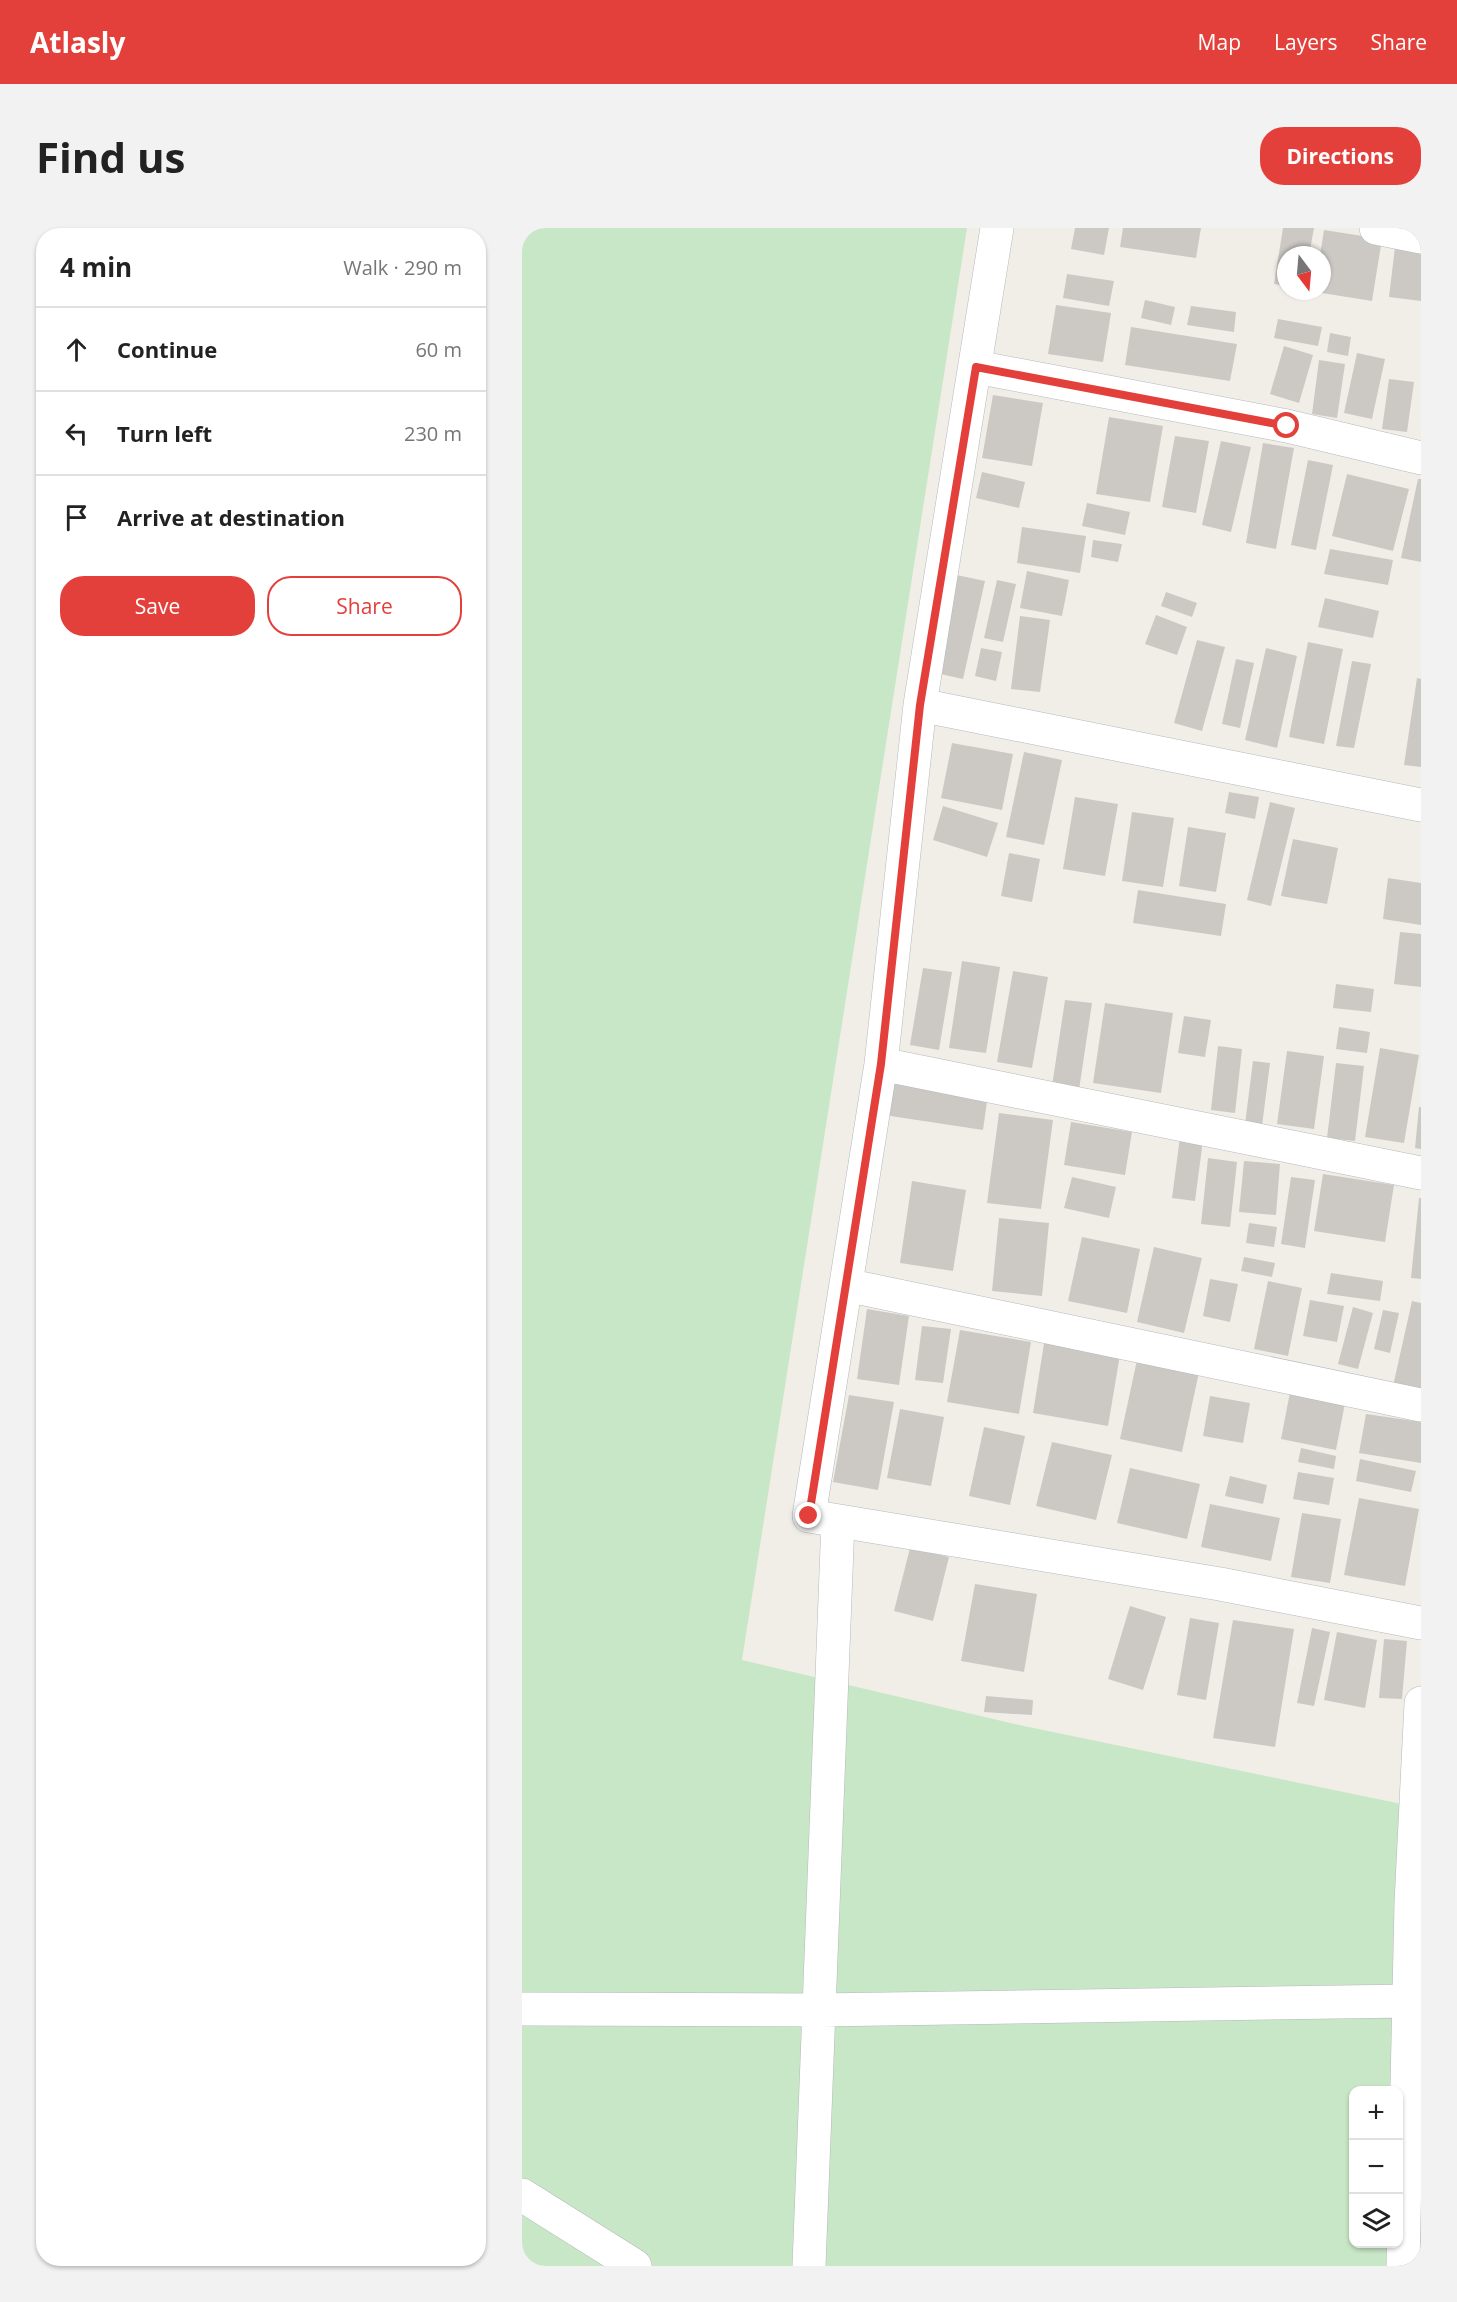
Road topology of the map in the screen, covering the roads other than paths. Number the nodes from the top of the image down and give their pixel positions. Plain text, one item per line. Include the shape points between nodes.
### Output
1 (997, 228) edge
2 (1376, 228) edge
3 (1421, 237) edge
4 (976, 367) junction
5 (1421, 458) edge
6 (920, 705) junction
7 (1421, 805) edge
8 (881, 1064) junction
9 (1421, 1173) edge
10 (846, 1285) junction
11 (1421, 1405) edge
12 (838, 1521) junction
13 (1421, 1623) edge
14 (1421, 1703) edge
15 (1409, 2001) junction
16 (522, 2009) edge
17 (819, 2010) junction
18 (522, 2195) edge
19 (635, 2266) edge
20 (809, 2266) edge
21 (1403, 2266) edge

1 - 4 street
2 - 3 street
4 - 5 street via 1287,426
4 - 6 street
6 - 7 street
6 - 8 street
8 - 9 street
8 - 10 street
10 - 11 street
10 - 12 street via 809,1516
12 - 13 street via 1220,1584
12 - 17 street
14 - 15 street
15 - 17 street
15 - 21 street
16 - 17 street
17 - 20 street
18 - 19 street

